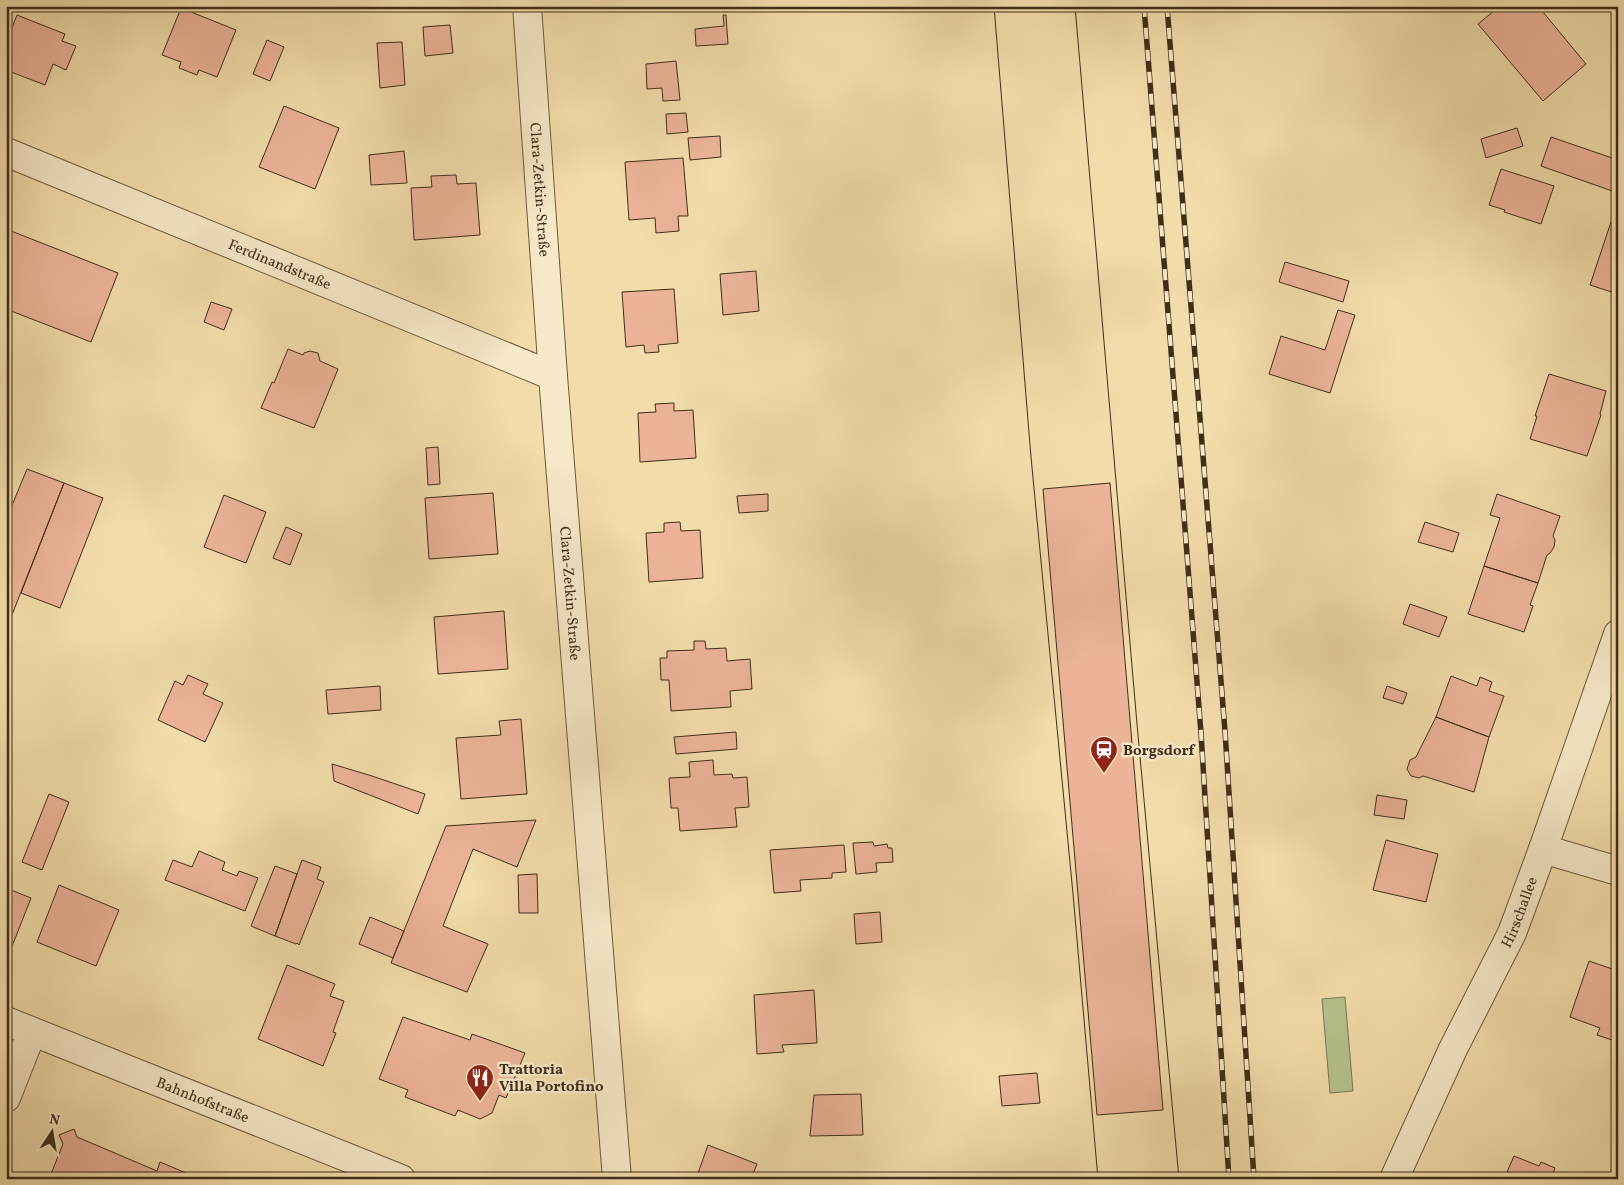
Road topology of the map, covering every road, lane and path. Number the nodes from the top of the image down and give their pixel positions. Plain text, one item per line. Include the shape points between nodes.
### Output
1 (527, 6) edge
2 (6, 152) edge
3 (553, 376) junction
4 (1618, 634) edge
5 (1543, 849) junction
6 (1618, 871) edge
7 (6, 1021) edge
8 (32, 1032) junction
9 (6, 1098) edge
10 (401, 1179) edge
11 (618, 1179) edge
12 (1394, 1179) edge

1 - 3 street, Clara-Zetkin-Straße
2 - 3 street, Ferdinandstraße
3 - 11 street, Clara-Zetkin-Straße
4 - 5 street, Hirschallee
5 - 6 street
5 - 12 street, Hirschallee via 1512,933 1453,1048
7 - 8 street, Bahnhofstraße
8 - 9 street
8 - 10 street, Bahnhofstraße

